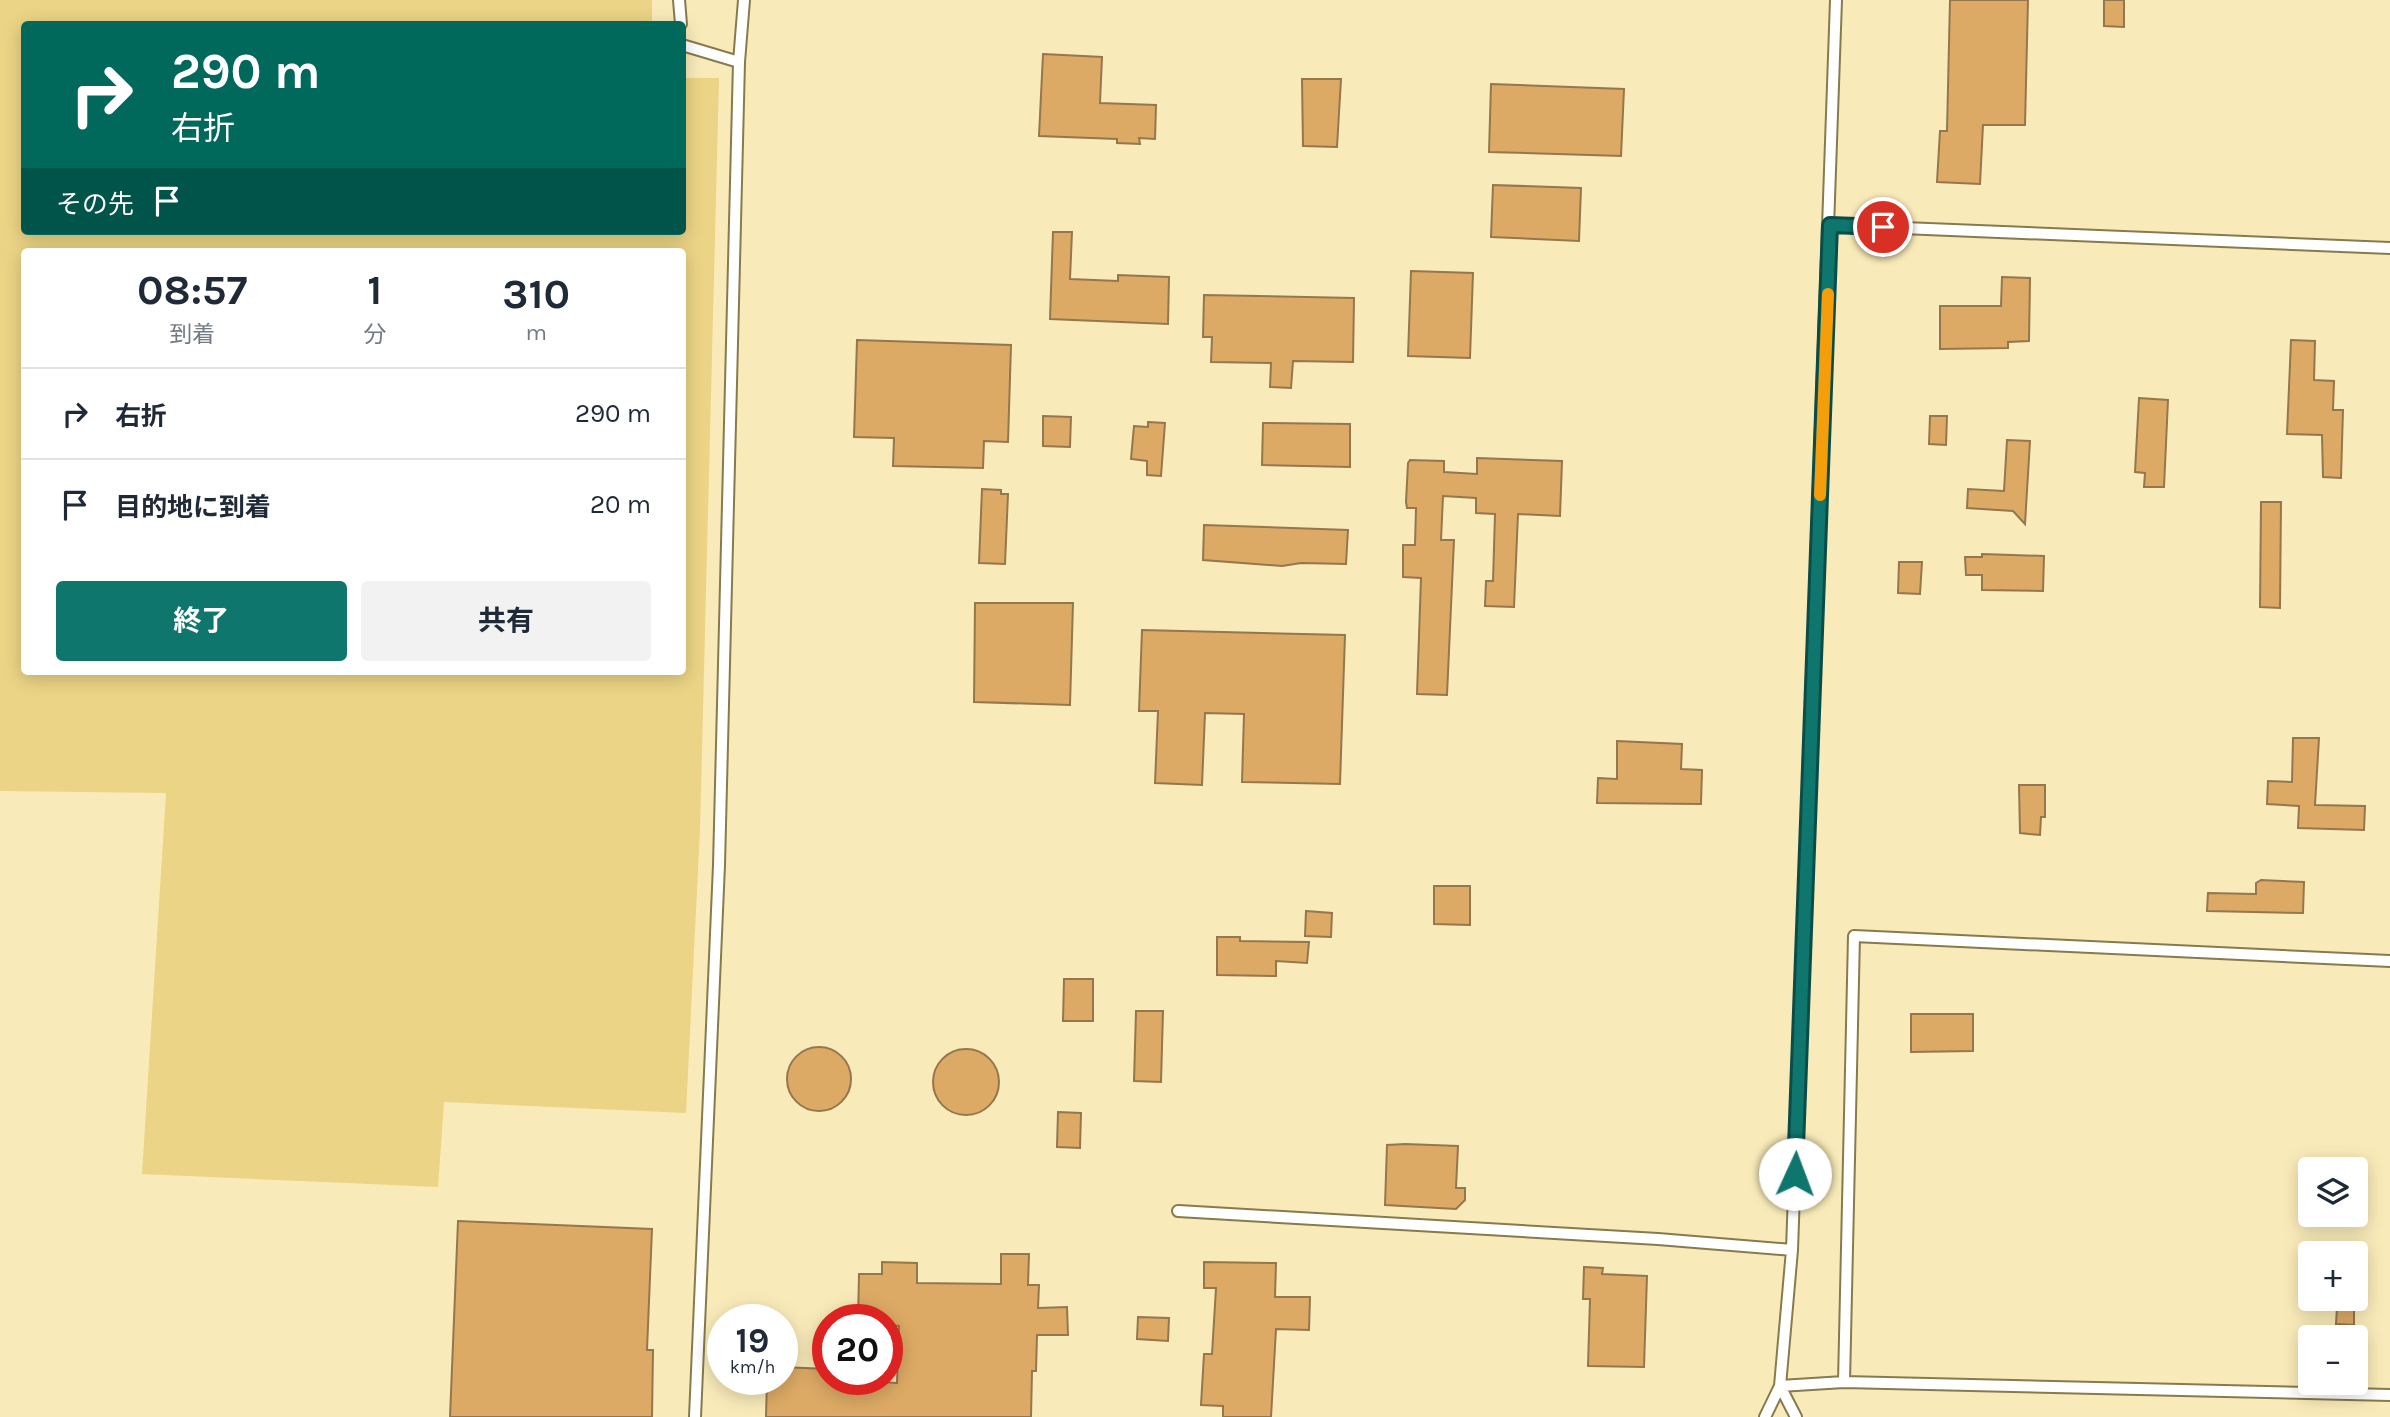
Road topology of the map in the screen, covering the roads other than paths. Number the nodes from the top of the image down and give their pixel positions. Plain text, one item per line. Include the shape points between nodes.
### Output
1 (679, 0) edge
2 (744, 0) edge
3 (1836, 0) edge
4 (681, 21) edge
5 (686, 46) edge
6 (739, 62) junction
7 (1830, 225) junction
8 (2390, 248) edge
9 (2390, 961) edge
10 (1178, 1212) dead end
11 (1792, 1251) junction
12 (1844, 1382) junction
13 (1780, 1386) junction
14 (2390, 1395) edge
15 (695, 1417) edge
16 (1765, 1417) edge
17 (1796, 1417) edge

1 - 4 lane
2 - 6 lane
3 - 7 lane
5 - 6 lane
6 - 15 lane via 719,865
7 - 8 lane
7 - 11 lane
9 - 12 lane via 1854,936
10 - 11 lane
11 - 13 lane
12 - 13 lane
12 - 14 lane
13 - 16 lane
13 - 17 lane

